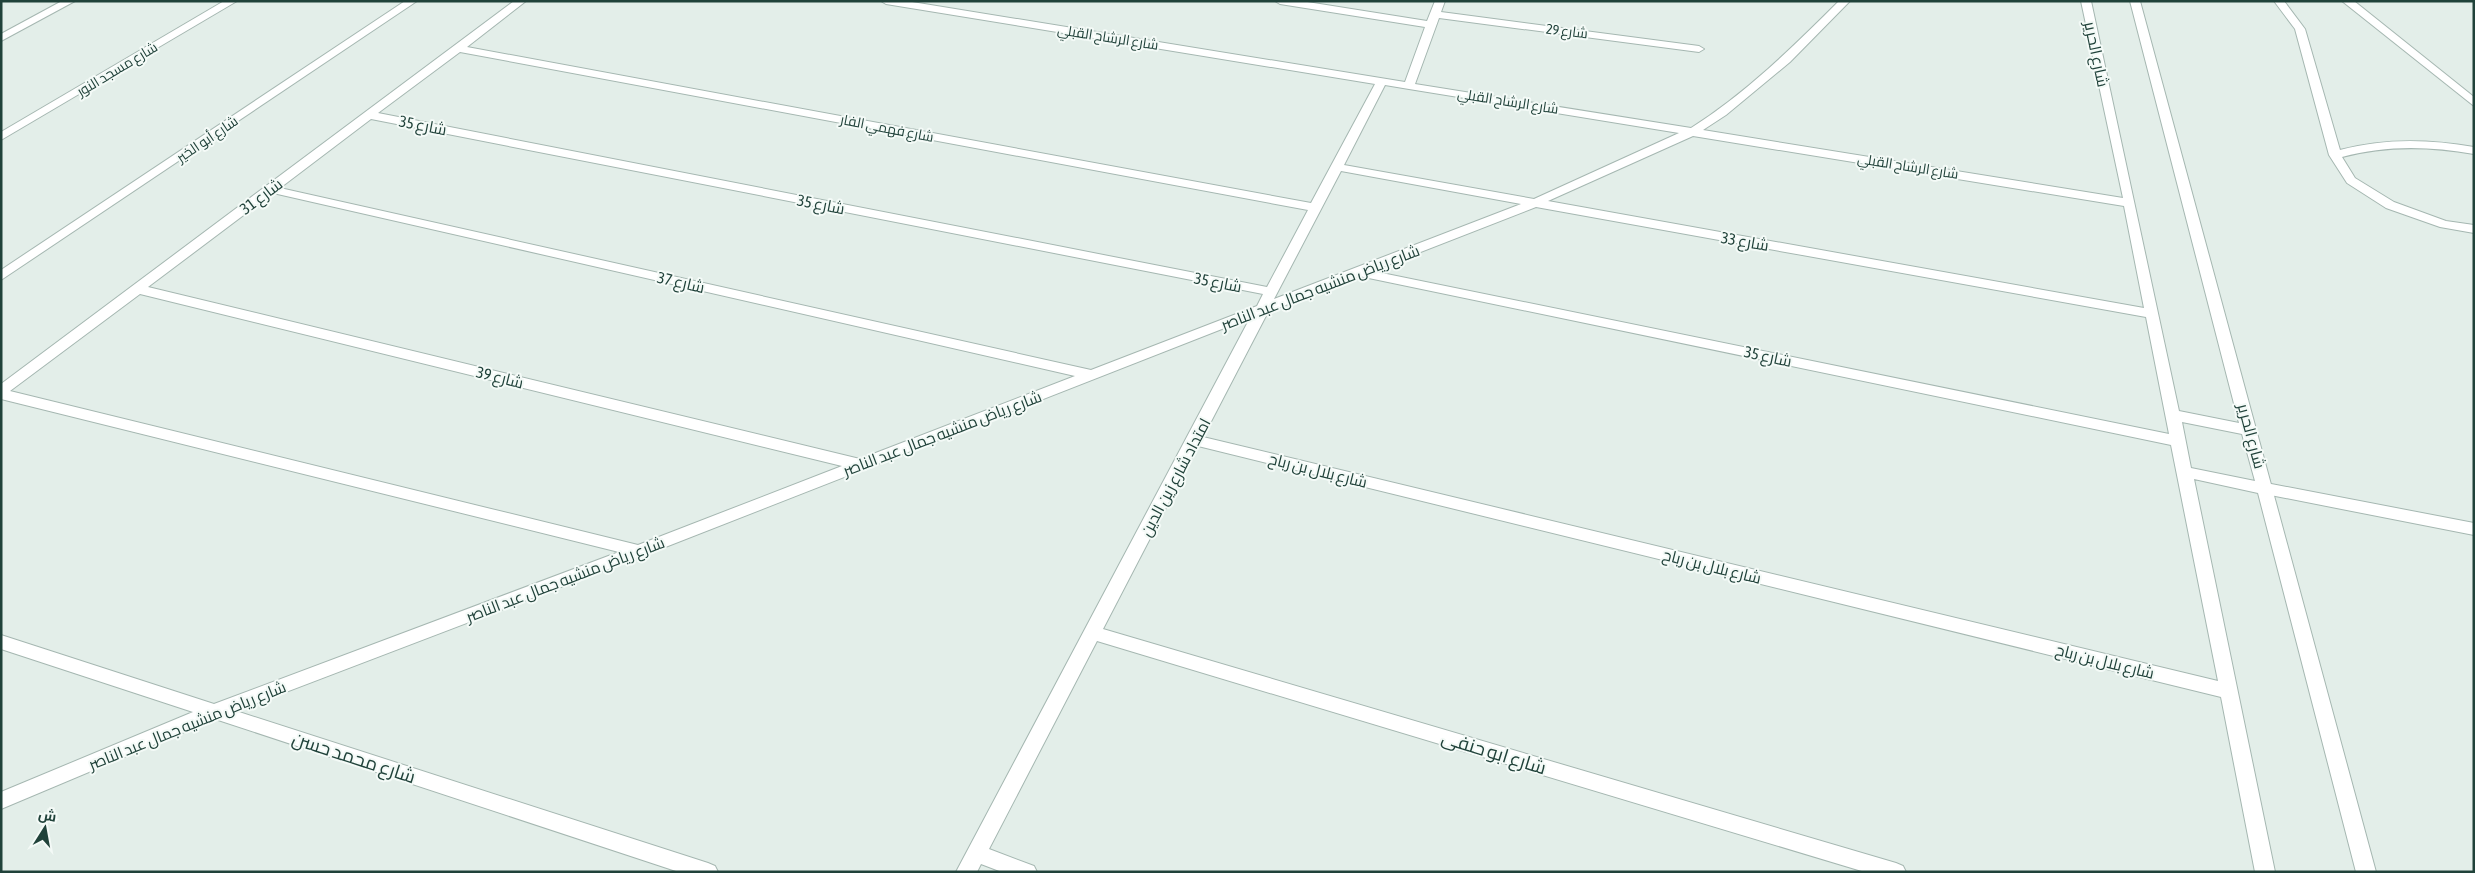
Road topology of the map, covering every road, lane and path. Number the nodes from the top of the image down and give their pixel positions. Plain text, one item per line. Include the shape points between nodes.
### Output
1 (70, 1) edge
2 (232, 1) edge
3 (412, 1) edge
4 (521, 1) edge
5 (886, 1) edge
6 (1280, 1) edge
7 (1440, 1) edge
8 (1845, 1) edge
9 (2086, 1) edge
10 (2135, 1) edge
11 (2279, 1) edge
12 (2347, 1) edge
13 (1435, 14) junction
14 (1431, 25) junction
15 (1, 38) edge
16 (458, 48) junction
17 (1699, 48) dead end
18 (1382, 81) junction
19 (1409, 86) junction
20 (2474, 103) edge
21 (370, 115) junction
22 (1694, 131) junction
23 (1, 137) edge
24 (2474, 151) edge
25 (2335, 156) junction
26 (1337, 167) junction
27 (270, 189) junction
28 (1534, 203) junction
29 (2130, 203) junction
30 (1316, 208) junction
31 (2474, 229) edge
32 (1359, 272) junction
33 (1, 276) edge
34 (138, 289) junction
35 (1272, 292) junction
36 (1262, 309) junction
37 (2153, 314) junction
38 (1092, 375) junction
39 (1, 393) edge
40 (2173, 415) junction
41 (2250, 430) junction
42 (1195, 440) junction
43 (2178, 441) junction
44 (861, 465) junction
45 (2184, 472) junction
46 (2266, 489) junction
47 (2471, 532) edge
48 (638, 552) junction
49 (1093, 633) junction
50 (1, 642) edge
51 (2228, 691) junction
52 (215, 711) junction
53 (1, 800) edge
54 (976, 853) junction
55 (708, 872) edge
56 (966, 872) edge
57 (1028, 872) edge
58 (1896, 872) edge
59 (2265, 872) edge
60 (2366, 872) edge

1 - 15 street
2 - 23 street, شارع مسجد النور
3 - 33 street, شارع أبو الخير
4 - 16 street, شارع 31
5 - 18 street, شارع الرشاح القبلي
6 - 14 street
7 - 13 street
8 - 22 street, شارع رياض منشيه جمال عبد الناصر via 1786,60 1722,113
9 - 29 street, شارع الحرير
10 - 41 street, شارع الحرير
11 - 25 street via 2300,29
12 - 20 street
13 - 14 street
13 - 17 street, شارع 29
14 - 19 street
16 - 21 street, شارع 31
16 - 30 street, شارع فهمي الفار
18 - 19 street, شارع الرشاح القبلي
18 - 26 street, امتداد شارع زين الدين
19 - 22 street, شارع الرشاح القبلي
21 - 27 street, شارع 31
21 - 35 street, شارع 35
22 - 28 street, شارع رياض منشيه جمال عبد الناصر
22 - 29 street, شارع الرشاح القبلي
24 - 25 street via 2407,143 2366,146
25 - 31 street via 2351,180 2390,205 2444,224
26 - 28 street, شارع 33
26 - 30 street, امتداد شارع زين الدين
27 - 34 street, شارع 31
27 - 38 street, شارع 37
28 - 32 street, شارع رياض منشيه جمال عبد الناصر
28 - 37 street, شارع 33
29 - 37 street, شارع الحرير
30 - 35 street, امتداد شارع زين الدين
32 - 36 street, شارع رياض منشيه جمال عبد الناصر
32 - 43 street, شارع 35
34 - 39 street, شارع 31
34 - 44 street, شارع 39
35 - 36 street, امتداد شارع زين الدين
36 - 38 street, شارع رياض منشيه جمال عبد الناصر
36 - 42 street, امتداد شارع زين الدين
37 - 40 street, شارع الحرير
38 - 44 street, شارع رياض منشيه جمال عبد الناصر
39 - 48 street
40 - 41 street
40 - 43 street, شارع الحرير
41 - 46 street, شارع الحرير
42 - 49 street, امتداد شارع زين الدين
42 - 51 street, شارع بلال بن رباح
43 - 45 street, شارع الحرير
44 - 48 street, شارع رياض منشيه جمال عبد الناصر
45 - 46 street
45 - 51 street, شارع الحرير
46 - 47 street
46 - 60 street, شارع الحرير
48 - 52 street, شارع رياض منشيه جمال عبد الناصر
49 - 54 street, امتداد شارع زين الدين
49 - 58 street, شارع ابو حنفى
50 - 52 street, شارع محمد حسن
51 - 59 street, شارع الحرير
52 - 53 street, شارع رياض منشيه جمال عبد الناصر
52 - 55 street, شارع محمد حسن
54 - 56 street, امتداد شارع زين الدين
54 - 57 street

